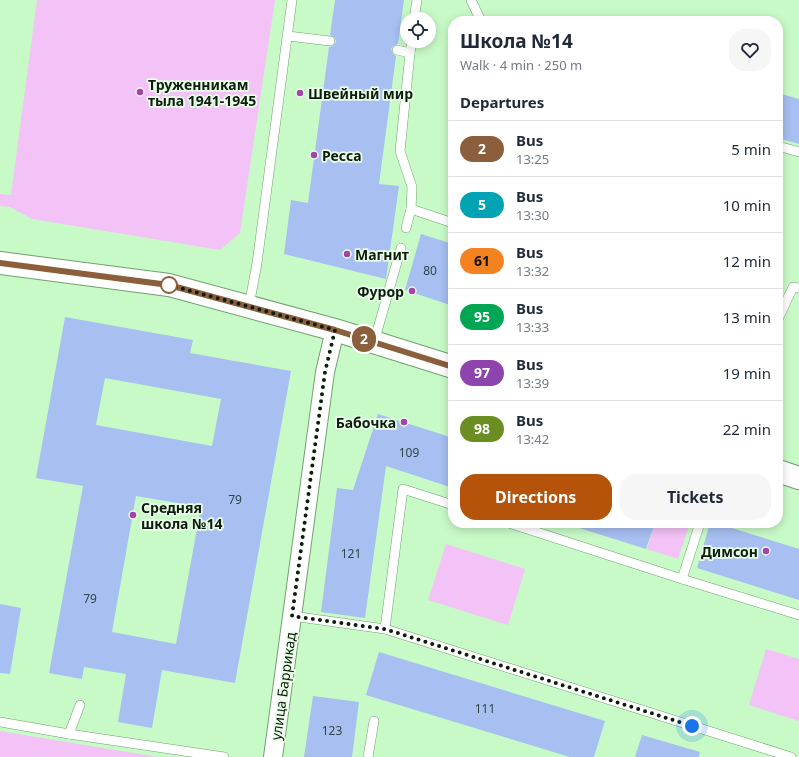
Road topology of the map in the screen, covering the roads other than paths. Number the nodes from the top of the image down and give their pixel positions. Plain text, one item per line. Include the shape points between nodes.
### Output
1 (292, 0) edge
2 (417, 0) edge
3 (471, 0) edge
4 (415, 12) edge
5 (479, 16) edge
6 (288, 36) junction
7 (330, 41) dead end
8 (411, 48) edge
9 (397, 50) dead end
10 (410, 53) junction
11 (783, 147) edge
12 (799, 152) edge
13 (411, 209) junction
14 (448, 221) edge
15 (406, 228) dead end
16 (400, 248) dead end
17 (0, 263) edge
18 (799, 288) edge
19 (249, 306) junction
20 (783, 308) edge
21 (335, 330) junction
22 (374, 342) junction
23 (448, 366) edge
24 (783, 473) edge
25 (799, 478) edge
26 (448, 503) edge
27 (524, 528) edge
28 (698, 528) edge
29 (682, 579) junction
30 (292, 616) junction
31 (799, 616) edge
32 (385, 629) junction
33 (80, 705) dead end
34 (374, 721) dead end
35 (0, 722) edge
36 (69, 734) junction
37 (224, 757) edge
38 (273, 757) edge
39 (368, 757) edge
40 (791, 757) edge

1 - 6 lane
2 - 4 lane
3 - 5 lane
6 - 7 lane
6 - 19 lane
8 - 10 lane
9 - 10 lane
10 - 13 lane via 400,151 412,187
11 - 12 lane
13 - 14 lane
13 - 15 lane
16 - 22 lane
17 - 19 main road via 169,285
18 - 20 lane via 793,287
19 - 21 main road
21 - 22 main road
21 - 30 street, улица Баррикад via 325,372
22 - 23 main road
24 - 25 main road
26 - 32 lane via 402,489
27 - 29 lane
28 - 29 lane
29 - 31 lane
30 - 32 lane
30 - 38 street, улица Баррикад
32 - 40 lane
33 - 36 lane
34 - 39 lane
35 - 36 lane
36 - 37 lane

